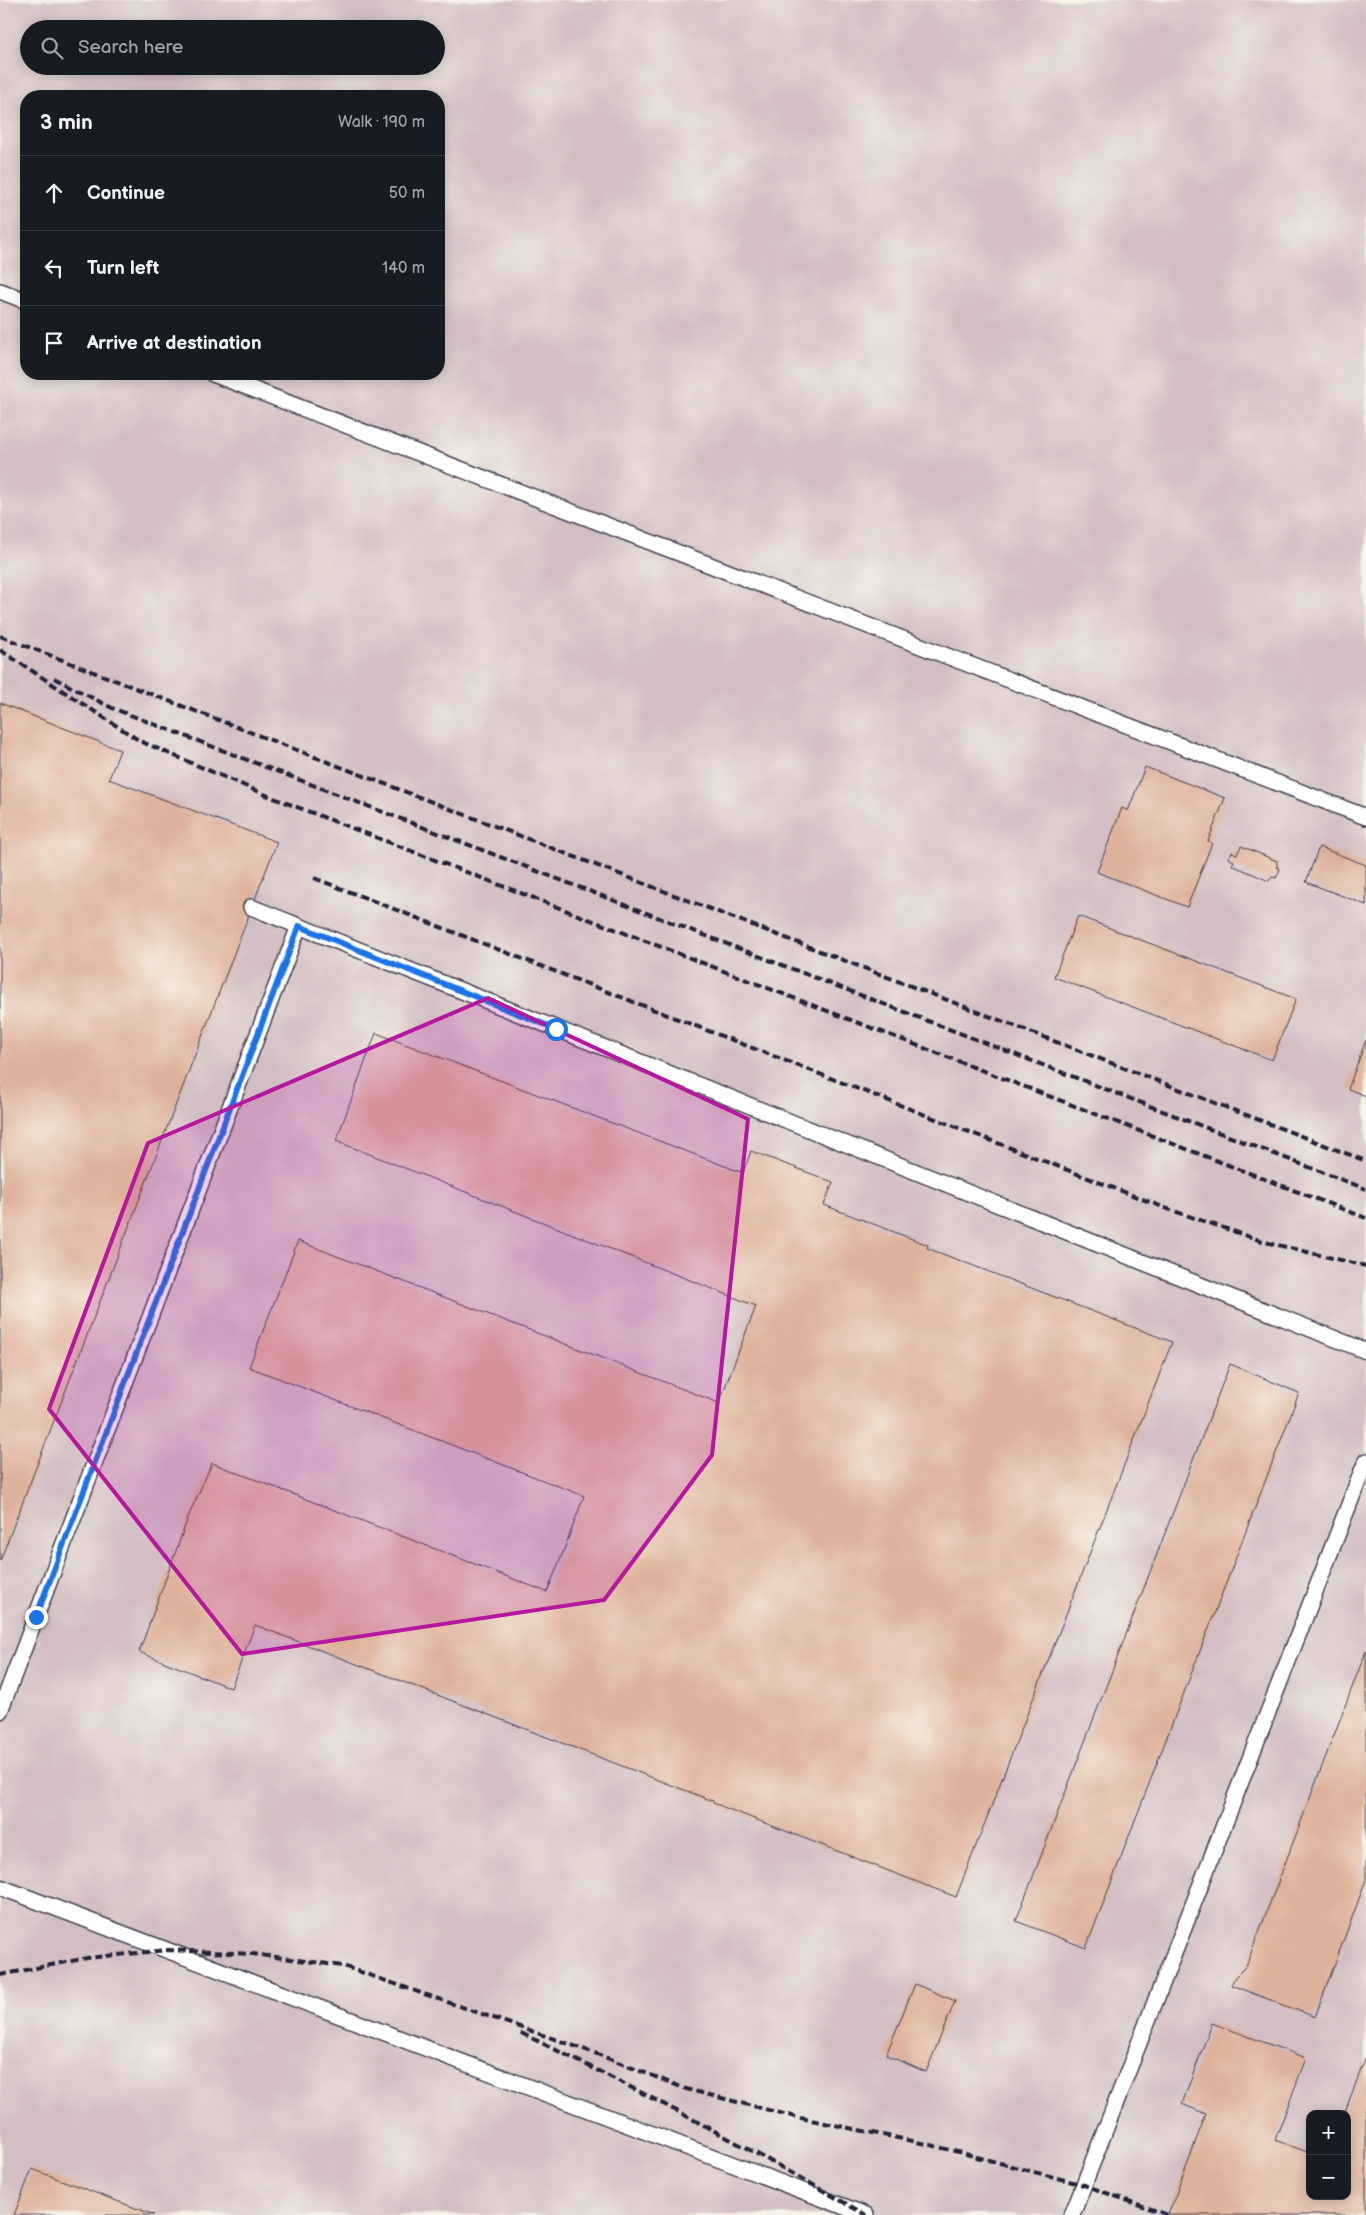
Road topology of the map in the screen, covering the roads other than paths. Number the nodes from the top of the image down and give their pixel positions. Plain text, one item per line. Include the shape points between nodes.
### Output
1 (0, 291) edge
2 (20, 299) edge
3 (230, 380) edge
4 (1366, 817) edge
5 (251, 908) dead end
6 (299, 926) junction
7 (1366, 1351) edge
8 (1366, 1461) edge
9 (0, 1711) edge
10 (0, 1888) edge
11 (866, 2215) edge
12 (1072, 2215) edge

1 - 2 lane
3 - 4 lane
5 - 6 lane
6 - 7 lane
6 - 9 lane
8 - 12 lane
10 - 11 lane

